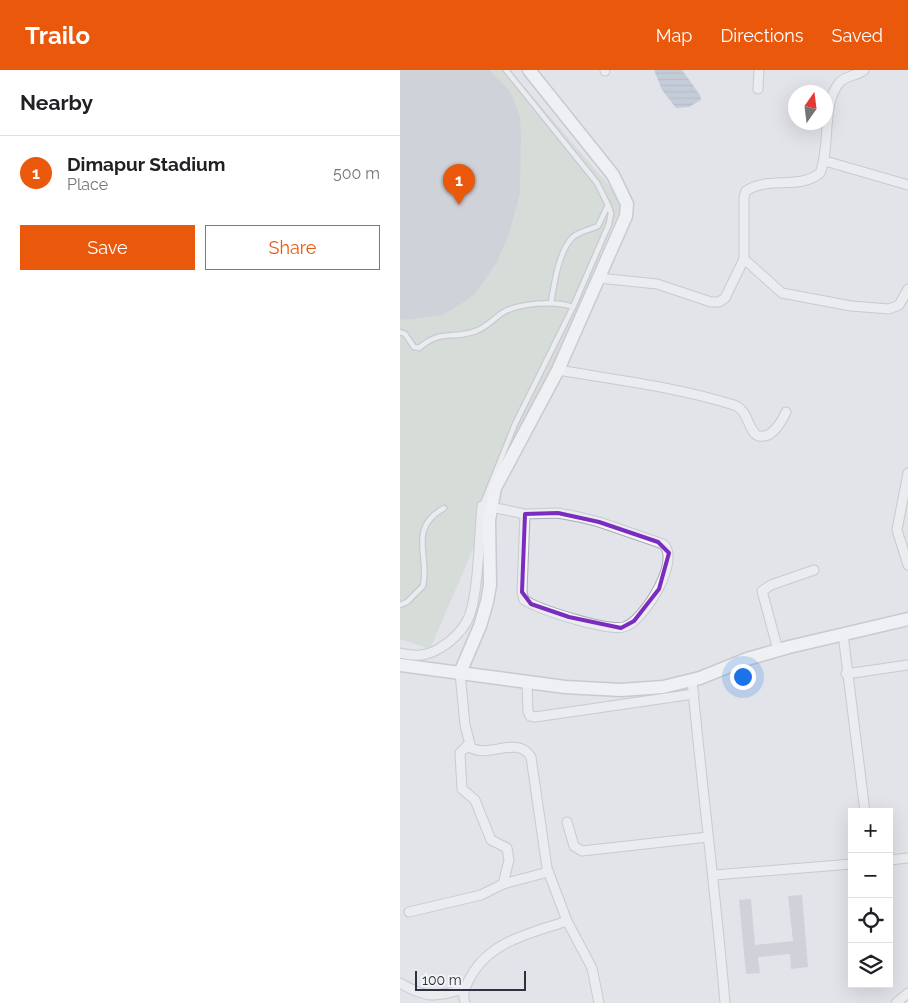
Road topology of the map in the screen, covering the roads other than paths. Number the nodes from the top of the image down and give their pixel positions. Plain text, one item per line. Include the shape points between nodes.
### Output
1 (506, 70) edge
2 (529, 70) edge
3 (759, 70) edge
4 (864, 70) edge
5 (758, 89) dead end
6 (825, 161) junction
7 (908, 185) edge
8 (608, 205) junction
9 (744, 259) junction
10 (599, 278) junction
11 (908, 288) edge
12 (551, 303) junction
13 (573, 306) junction
14 (400, 332) edge
15 (558, 370) junction
16 (786, 412) dead end
17 (908, 474) edge
18 (906, 492) edge
19 (487, 506) junction
20 (444, 508) dead end
21 (525, 514) junction
22 (908, 565) edge
23 (814, 570) dead end
24 (400, 605) edge
25 (908, 619) edge
26 (843, 634) junction
27 (778, 650) junction
28 (400, 653) edge
29 (400, 665) edge
30 (908, 665) edge
31 (460, 673) junction
32 (846, 674) junction
33 (692, 680) junction
34 (527, 684) junction
35 (694, 694) junction
36 (469, 744) junction
37 (863, 808) edge
38 (567, 822) dead end
39 (708, 837) junction
40 (908, 858) edge
41 (893, 860) edge
42 (848, 864) edge
43 (548, 872) junction
44 (714, 875) junction
45 (503, 884) junction
46 (409, 912) dead end
47 (567, 921) junction
48 (400, 984) edge
49 (464, 989) junction
50 (908, 993) edge
51 (465, 1003) edge
52 (600, 1003) edge
53 (725, 1003) edge
54 (896, 1003) edge

1 - 8 lane via 597,183
2 - 10 street via 613,175 627,204 622,228
3 - 5 street
4 - 6 street via 845,78 838,86 830,107
6 - 7 street
6 - 9 street via 815,177 746,191
8 - 12 lane via 598,226 569,241 556,275
8 - 13 lane via 611,213 609,224
9 - 10 street via 725,298 719,302 657,284
9 - 11 street via 774,288 791,295 851,306 889,309 899,305
10 - 15 street
12 - 13 lane
12 - 14 lane via 510,310 480,330 429,339 419,348
13 - 19 lane via 486,491
15 - 16 street via 704,396 736,406 744,411 758,436 779,427
15 - 19 street
17 - 18 street
18 - 22 street via 897,530
19 - 21 street
19 - 28 street via 474,602 468,620 447,644 431,653 419,656
19 - 31 street via 488,602
20 - 24 lane via 427,522 421,536 423,586
21 - 21 street via 522,592 528,602 568,617 621,628 634,621 659,589 669,558 668,548 663,544 579,517 558,513
23 - 27 street via 770,585 762,591
25 - 26 street
26 - 27 street
26 - 32 street
27 - 33 street via 747,658
29 - 31 street
30 - 32 street
31 - 34 street
31 - 36 street via 464,725
32 - 37 street
33 - 34 street via 663,687 621,690
33 - 35 street
34 - 35 street via 528,710 530,716 535,717
35 - 39 street
36 - 43 street via 480,751 514,747 527,750 533,766
36 - 45 street via 460,753 460,784 475,800 491,840 507,848 509,860
38 - 39 street via 574,846 582,851
39 - 44 street
40 - 41 street
42 - 44 street
43 - 45 street
43 - 47 street
44 - 53 street
45 - 46 street via 481,895
47 - 49 street via 495,949 473,972
47 - 52 street via 592,968
48 - 49 street via 429,997
49 - 51 street
50 - 54 street

